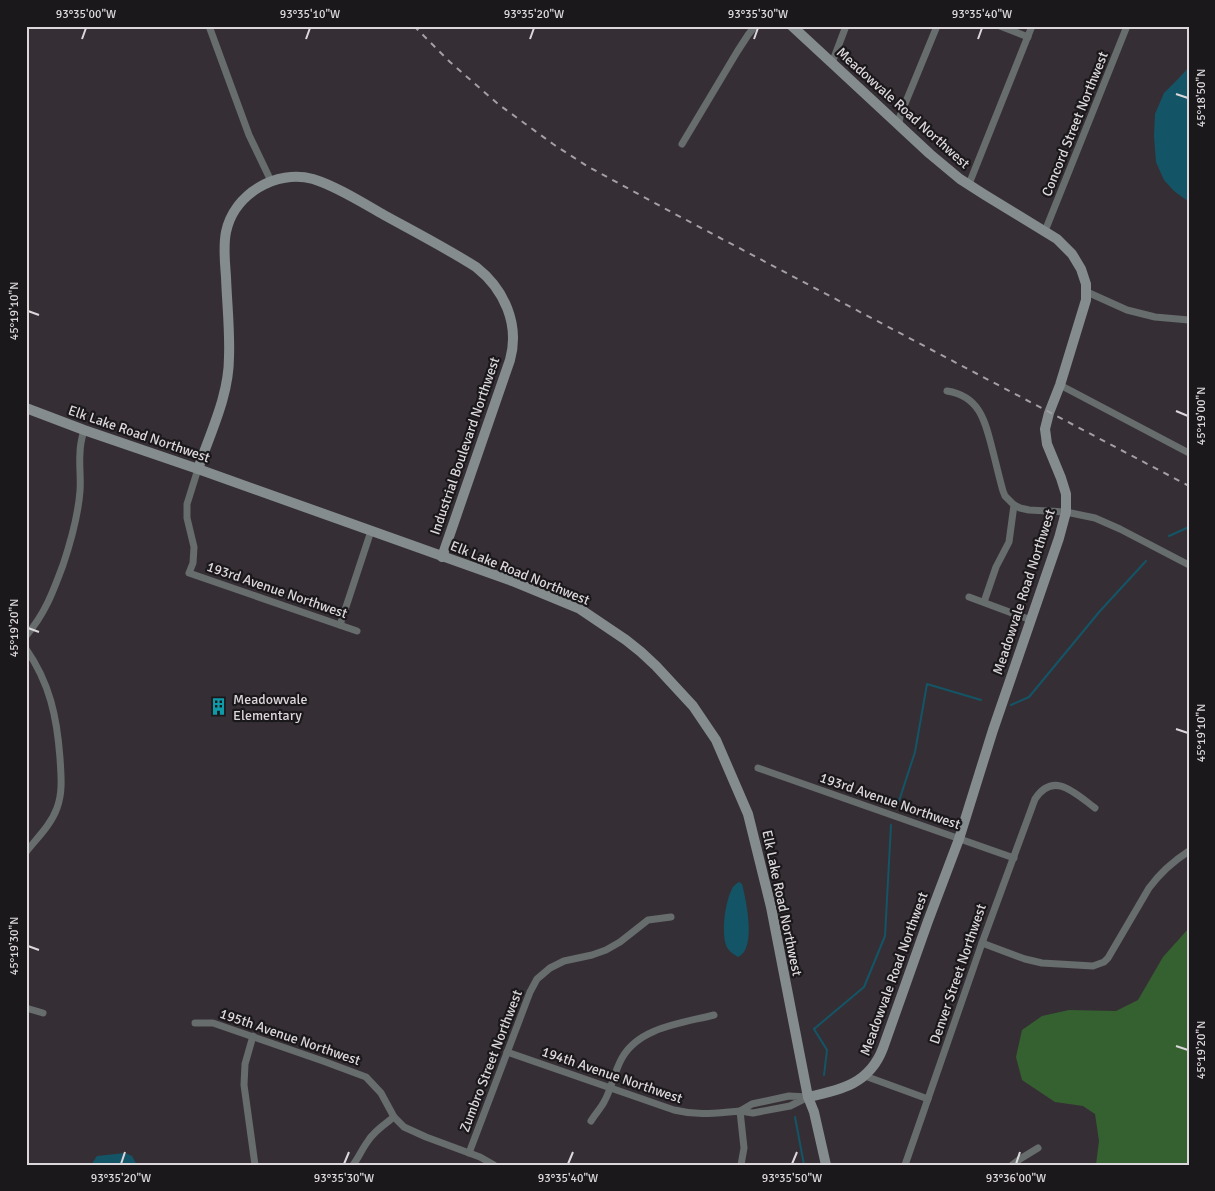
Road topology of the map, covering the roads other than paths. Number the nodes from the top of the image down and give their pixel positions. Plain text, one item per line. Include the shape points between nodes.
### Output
1 (210, 26) edge
2 (755, 26) edge
3 (792, 26) edge
4 (846, 26) edge
5 (937, 26) edge
6 (1000, 26) edge
7 (1032, 26) edge
8 (1128, 26) edge
9 (1028, 37) junction
10 (832, 62) junction
11 (899, 124) junction
12 (682, 144) dead end
13 (271, 181) junction
14 (969, 184) junction
15 (1045, 231) junction
16 (1087, 292) junction
17 (1189, 320) edge
18 (1060, 385) junction
19 (947, 391) dead end
20 (26, 408) edge
21 (84, 430) junction
22 (1189, 453) edge
23 (198, 469) junction
24 (1014, 505) junction
25 (1066, 512) junction
26 (371, 532) junction
27 (442, 556) junction
28 (1189, 565) edge
29 (969, 596) dead end
30 (984, 602) junction
31 (1031, 620) junction
32 (340, 626) junction
33 (357, 631) dead end
34 (26, 636) edge
35 (26, 649) edge
36 (758, 768) dead end
37 (1095, 808) dead end
38 (26, 837) edge
39 (959, 839) junction
40 (34, 843) junction
41 (26, 852) edge
42 (1189, 852) edge
43 (1014, 858) junction
44 (671, 917) dead end
45 (982, 943) junction
46 (26, 1008) edge
47 (43, 1013) dead end
48 (714, 1015) dead end
49 (195, 1024) dead end
50 (253, 1036) junction
51 (506, 1052) junction
52 (865, 1076) junction
53 (610, 1088) junction
54 (808, 1097) junction
55 (928, 1099) junction
56 (740, 1111) junction
57 (394, 1117) junction
58 (590, 1120) dead end
59 (1038, 1148) dead end
60 (469, 1153) junction
61 (255, 1165) edge
62 (353, 1165) edge
63 (494, 1165) edge
64 (741, 1165) edge
65 (826, 1165) edge
66 (905, 1165) edge
67 (1012, 1165) edge

1 - 13 street via 249,135
2 - 12 street
3 - 10 street, Meadowvale Road Northwest
4 - 10 street
5 - 11 street
6 - 9 street
7 - 9 street
8 - 15 street, Concord Street Northwest
9 - 14 street
10 - 11 street, Meadowvale Road Northwest
11 - 14 street, Meadowvale Road Northwest via 930,154
13 - 23 street, Industrial Boulevard Northwest via 241,203 227,230 224,249 227,382
13 - 27 street, Industrial Boulevard Northwest via 303,177 337,190 476,266 504,299 513,331 512,354
14 - 15 street, Meadowvale Road Northwest
15 - 16 street, Meadowvale Road Northwest via 1072,254 1085,276
16 - 17 street via 1127,310 1154,317
16 - 18 street, Meadowvale Road Northwest
18 - 22 street
18 - 25 street, Meadowvale Road Northwest via 1045,430 1064,486
19 - 24 street via 961,394 978,409 986,425 1003,491
20 - 21 street, Elk Lake Road Northwest
21 - 23 street, Elk Lake Road Northwest
21 - 34 street via 75,528 48,604
23 - 26 street, Elk Lake Road Northwest
23 - 32 street, 193rd Avenue Northwest via 187,504 194,547 189,573
24 - 25 street via 1029,510
24 - 30 street via 1009,542
25 - 28 street via 1089,516 1120,529
25 - 31 street, Meadowvale Road Northwest
26 - 27 street, Elk Lake Road Northwest
26 - 32 street
27 - 54 street, Elk Lake Road Northwest via 580,609 641,652 693,706 716,740 748,814 771,907
29 - 30 street
30 - 31 street
31 - 39 street, Meadowvale Road Northwest
32 - 33 street, 193rd Avenue Northwest
35 - 40 street via 42,676 52,704 62,784 53,817
36 - 39 street, 193rd Avenue Northwest
37 - 43 street, Denver Street Northwest via 1060,785 1044,789 1035,799
38 - 40 street
39 - 43 street, 193rd Avenue Northwest
39 - 52 street, Meadowvale Road Northwest via 880,1058
40 - 41 street
42 - 45 street via 1170,864 1152,884 1108,958 1099,965 1085,967 1034,962
43 - 45 street, Denver Street Northwest
44 - 51 street, Zumbro Street Northwest via 648,920 606,950 564,960 550,968 537,979 530,992
45 - 55 street, Denver Street Northwest
46 - 47 street
48 - 53 street via 659,1029 637,1041 621,1059
49 - 50 street, 195th Avenue Northwest via 213,1023
50 - 57 street, 195th Avenue Northwest via 366,1077 381,1092
50 - 61 street via 245,1064 244,1085
51 - 53 street, 194th Avenue Northwest
51 - 60 street, Zumbro Street Northwest
52 - 54 street, Meadowvale Road Northwest via 843,1088
52 - 55 street
53 - 56 street, 194th Avenue Northwest via 688,1113
53 - 58 street via 605,1101
54 - 56 street, 194th Avenue Northwest via 789,1096 752,1104
54 - 65 street, Elk Lake Road Northwest
55 - 66 street
56 - 64 street via 744,1148
57 - 60 street, 195th Avenue Northwest via 411,1131
57 - 62 street via 378,1128
59 - 67 street
60 - 63 street, 195th Avenue Northwest

